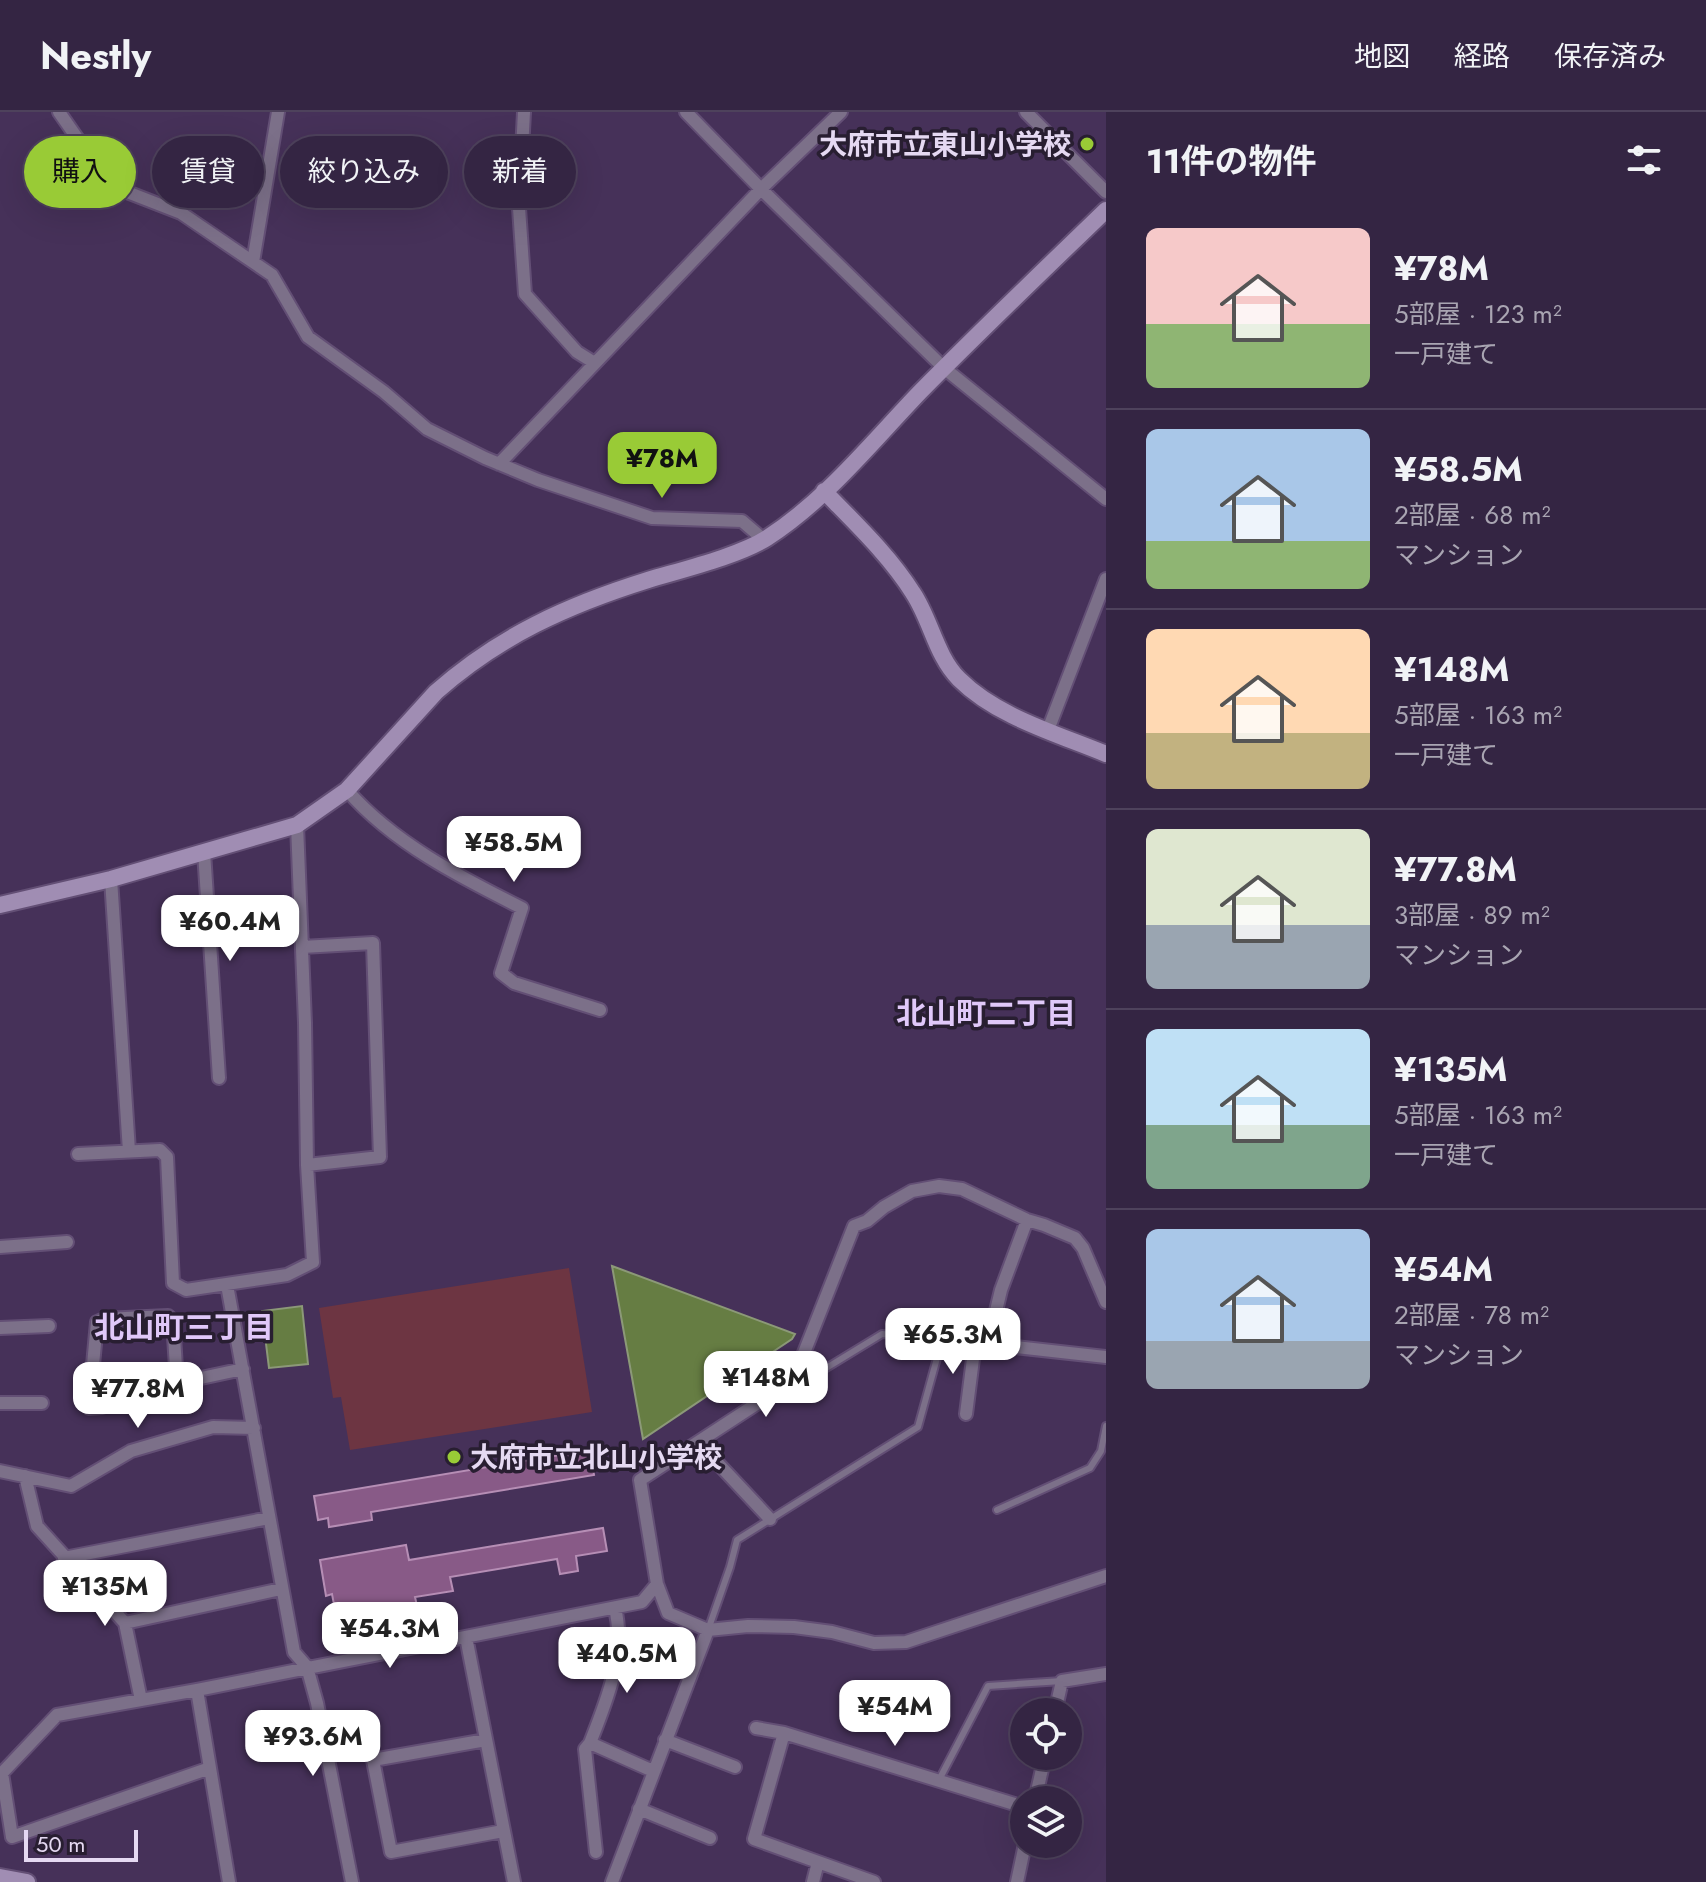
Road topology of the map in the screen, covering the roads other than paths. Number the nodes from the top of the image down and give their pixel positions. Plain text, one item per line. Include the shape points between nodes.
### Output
1 (59, 112) edge
2 (278, 112) edge
3 (524, 112) edge
4 (686, 112) edge
5 (841, 112) edge
6 (1026, 112) edge
7 (761, 189) junction
8 (1106, 192) edge
9 (1106, 210) edge
10 (253, 262) junction
11 (593, 362) junction
12 (944, 368) junction
13 (499, 464) junction
14 (824, 491) junction
15 (1106, 499) edge
16 (764, 540) junction
17 (1106, 579) edge
18 (1048, 730) junction
19 (1106, 754) edge
20 (347, 790) junction
21 (297, 825) junction
22 (204, 852) junction
23 (111, 879) junction
24 (0, 905) edge
25 (302, 947) junction
26 (600, 1010) dead end
27 (219, 1078) dead end
28 (129, 1151) junction
29 (78, 1154) dead end
30 (307, 1165) junction
31 (1027, 1220) junction
32 (67, 1242) dead end
33 (0, 1247) edge
34 (227, 1285) junction
35 (1106, 1302) edge
36 (49, 1326) dead end
37 (0, 1328) edge
38 (942, 1340) junction
39 (982, 1344) junction
40 (1106, 1357) edge
41 (800, 1363) junction
42 (243, 1369) junction
43 (177, 1383) junction
44 (0, 1403) edge
45 (42, 1403) dead end
46 (966, 1414) dead end
47 (1106, 1426) edge
48 (254, 1428) junction
49 (698, 1442) junction
50 (0, 1471) edge
51 (25, 1476) junction
52 (997, 1510) dead end
53 (269, 1518) junction
54 (770, 1519) junction
55 (64, 1558) junction
56 (1106, 1576) edge
57 (657, 1584) junction
58 (281, 1589) junction
59 (615, 1608) junction
60 (125, 1623) junction
61 (708, 1630) junction
62 (466, 1637) junction
63 (307, 1667) junction
64 (1106, 1674) edge
65 (1062, 1681) junction
66 (197, 1690) junction
67 (1058, 1698) edge
68 (141, 1700) junction
69 (756, 1728) dead end
70 (784, 1733) junction
71 (486, 1740) junction
72 (665, 1740) junction
73 (590, 1743) junction
74 (735, 1767) dead end
75 (210, 1768) junction
76 (653, 1771) junction
77 (939, 1780) junction
78 (1010, 1803) edge
79 (639, 1809) junction
80 (503, 1831) junction
81 (710, 1838) dead end
82 (596, 1852) dead end
83 (1022, 1858) edge
84 (818, 1862) junction
85 (0, 1877) edge
86 (27, 1882) edge
87 (229, 1882) edge
88 (352, 1882) edge
89 (514, 1882) edge
90 (612, 1882) edge
91 (813, 1882) edge
92 (874, 1882) edge
93 (1017, 1882) edge

1 - 10 street via 98,168 127,192 181,213
2 - 10 street
3 - 11 street via 519,208 525,294 577,352
4 - 7 street
5 - 7 street
6 - 8 street
7 - 11 street
7 - 12 street
9 - 12 street
10 - 13 street via 272,275 308,337 427,429
11 - 13 street
12 - 14 street
12 - 15 street
13 - 16 street via 652,518 742,521
14 - 16 street
14 - 18 street via 887,557 914,594 943,659 959,679 995,706
16 - 20 street via 580,602 530,625 436,692
17 - 18 street
18 - 19 street
20 - 21 street
20 - 26 street via 384,828 522,908 501,973 514,983
21 - 22 street
21 - 25 street
22 - 23 street
22 - 27 street
23 - 24 street
23 - 28 street
25 - 30 street
25 - 30 street via 373,943 380,1157
28 - 29 street
28 - 34 street via 160,1150 167,1157 173,1283 186,1290
30 - 34 street via 313,1262 287,1275
31 - 35 street via 1075,1238
31 - 39 street
31 - 41 street via 962,1189 939,1186 912,1191 884,1207 854,1226
32 - 33 street
34 - 42 street
36 - 37 street
38 - 39 lane
38 - 41 lane via 882,1334 823,1370
38 - 54 lane via 918,1427
39 - 40 street
39 - 46 street
41 - 49 street via 787,1384
42 - 43 street
42 - 48 street
43 - 43 street via 89,1408 97,1322 168,1316 173,1321
44 - 45 street
47 - 52 lane via 1101,1451 1090,1468
48 - 51 street via 213,1427 131,1451 71,1486
48 - 53 street
49 - 54 street
49 - 57 street via 640,1480
50 - 51 street
51 - 55 street via 37,1526
53 - 55 street
53 - 58 street
54 - 61 lane via 737,1540
55 - 60 street
56 - 61 street via 906,1642 874,1643 794,1627
57 - 59 street via 642,1602
57 - 61 street via 668,1613
58 - 60 street
58 - 63 street via 294,1652
59 - 62 street
59 - 73 street via 616,1667
60 - 68 street
61 - 72 street
62 - 63 street
62 - 71 street
63 - 66 street
63 - 88 street
64 - 65 street
65 - 67 street
65 - 77 lane via 988,1686
66 - 68 street
66 - 75 street
68 - 75 street via 57,1715 2,1773 12,1837
69 - 70 street
70 - 77 street
70 - 84 street via 754,1839
71 - 80 street
71 - 80 street via 373,1760 391,1852
72 - 74 street
72 - 76 street
73 - 76 street
73 - 82 street via 585,1749
75 - 87 street
76 - 79 street
77 - 78 street
79 - 81 street
79 - 90 street
80 - 89 street
83 - 93 street
84 - 91 street
84 - 92 street
85 - 86 street

